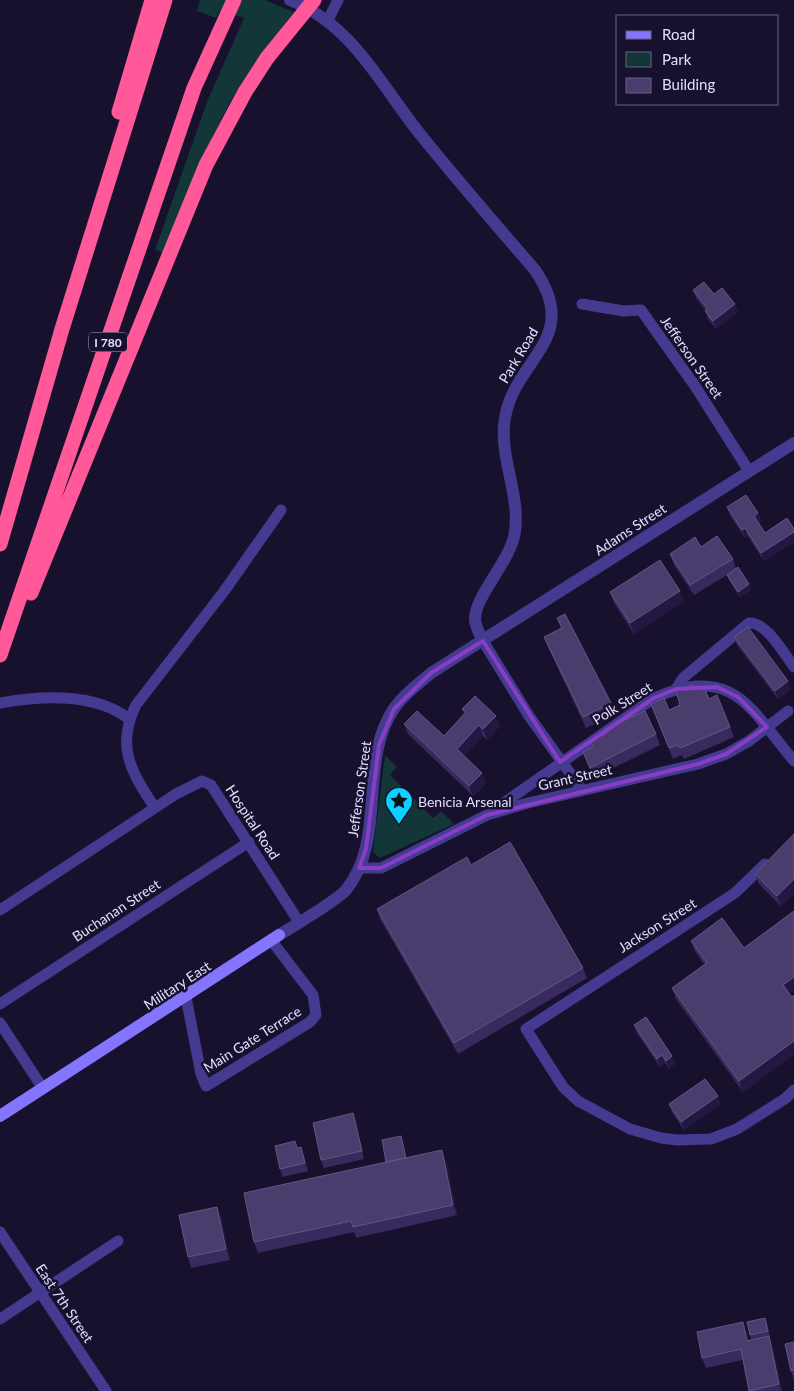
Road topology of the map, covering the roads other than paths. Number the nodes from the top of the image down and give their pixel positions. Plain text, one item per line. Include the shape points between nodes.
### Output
1 (165, 0) edge
2 (234, 0) edge
3 (314, 0) edge
4 (338, 0) edge
5 (295, 1) edge
6 (154, 9) edge
7 (328, 20) junction
8 (582, 304) dead end
9 (794, 443) edge
10 (749, 471) junction
11 (281, 510) dead end
12 (0, 544) edge
13 (483, 641) junction
14 (0, 655) edge
15 (0, 660) edge
16 (794, 667) edge
17 (676, 689) junction
18 (0, 703) edge
19 (791, 709) edge
20 (129, 719) junction
21 (794, 761) edge
22 (560, 762) junction
23 (582, 790) junction
24 (155, 808) junction
25 (487, 815) junction
26 (249, 842) junction
27 (776, 853) edge
28 (359, 868) junction
29 (0, 910) edge
30 (299, 922) junction
31 (275, 938) junction
32 (186, 997) junction
33 (0, 1004) edge
34 (0, 1023) edge
35 (42, 1087) junction
36 (794, 1090) edge
37 (0, 1116) edge
38 (0, 1232) edge
39 (118, 1241) dead end
40 (40, 1293) junction
41 (0, 1319) edge
42 (106, 1391) edge

1 - 6 highway
2 - 14 highway, I 780 via 194,88
3 - 15 highway, bridge via 244,92 206,165 18,626
4 - 7 street
5 - 7 street, Park Road
6 - 12 highway via 106,156 93,228
7 - 13 street, Park Road via 364,55 418,132 535,270 547,290 552,307 546,341 514,388 508,405 504,426 516,530 508,554 477,609 475,620
8 - 10 street, Jefferson Street via 624,311 641,310 695,386
9 - 10 street, Adams Street
10 - 13 street, Adams Street
11 - 20 street via 225,590 136,705
13 - 22 street, Park Road
13 - 28 street, Jefferson Street via 431,673 394,709 379,745 366,849
16 - 17 street via 765,629 754,622 683,678
17 - 21 street, Polk Street via 717,686 738,696 754,710
17 - 22 street, Polk Street via 654,698
18 - 20 street via 35,697 92,702 112,708
19 - 23 street, Grant Street, bridge via 726,754 698,764
20 - 24 street via 128,754 132,773
22 - 23 street, Park Road
22 - 25 street, Polk Street
23 - 25 street, Grant Street
24 - 26 street, Hospital Road via 202,781 211,785
24 - 29 street
25 - 28 street, Grant Street via 381,868
26 - 30 street, Hospital Road
26 - 33 street, Buchanan Street
27 - 36 street, Jackson Street via 728,897 526,1029 563,1087 578,1101 615,1122 660,1138 711,1139 737,1129
28 - 30 street, Military East via 344,892
30 - 31 street, Military East
31 - 32 main road, Military East
31 - 32 street, Main Gate Terrace via 313,995 316,1015 310,1022 206,1086
32 - 35 main road, Military East
34 - 35 street
35 - 37 main road, Military East
38 - 40 street, East 7th Street
39 - 40 street
40 - 41 street
40 - 42 street, East 7th Street

